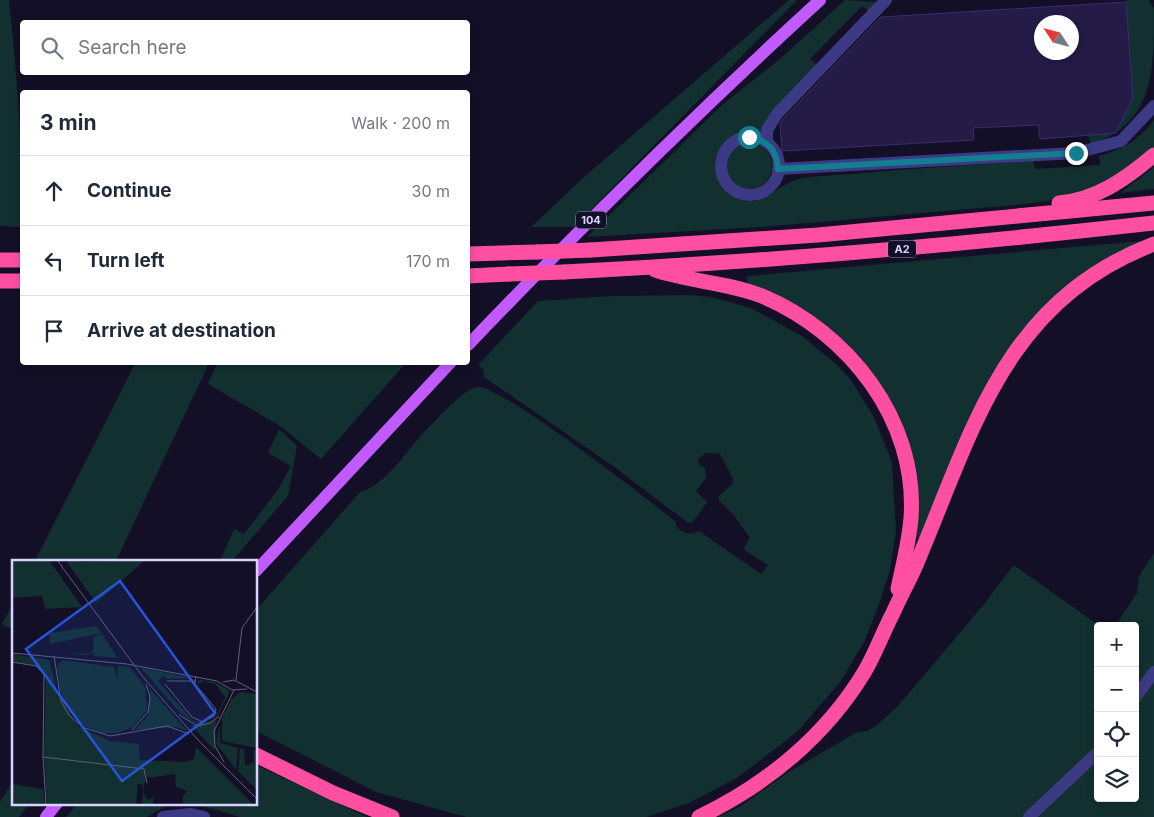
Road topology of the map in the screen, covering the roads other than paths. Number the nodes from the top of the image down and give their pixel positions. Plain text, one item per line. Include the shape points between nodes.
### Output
1 (820, 0) edge
2 (886, 0) edge
3 (1154, 106) edge
4 (768, 143) junction
5 (1154, 155) edge
6 (778, 169) junction
7 (1154, 203) edge
8 (1014, 217) junction
9 (1154, 223) edge
10 (1154, 244) edge
11 (470, 254) edge
12 (0, 260) edge
13 (20, 260) edge
14 (649, 268) junction
15 (470, 276) edge
16 (0, 281) edge
17 (20, 281) edge
18 (470, 344) edge
19 (448, 365) edge
20 (258, 569) edge
21 (892, 614) junction
22 (1154, 672) edge
23 (1139, 693) edge
24 (258, 756) edge
25 (1094, 756) edge
26 (56, 804) edge
27 (46, 817) edge
28 (163, 817) edge
29 (204, 817) edge
30 (392, 817) edge
31 (698, 817) edge
32 (1029, 817) edge

1 - 18 main road, 104 via 612,199
2 - 4 street via 777,114 767,130
3 - 6 street via 1121,142 1076,153
4 - 6 street via 778,159
4 - 6 street via 749,137 731,143 721,160 724,178 736,192 754,194 771,186
5 - 8 highway via 1106,189 1077,201 1041,204
7 - 8 highway, A2
8 - 11 highway, A2, bridge via 818,235 591,250
9 - 14 highway, A2 via 1007,239
10 - 21 highway via 1098,271 1061,299 1030,331 1004,367 966,440 916,566
12 - 13 highway
14 - 15 highway, A2, bridge
14 - 21 highway via 680,279 725,284 791,310 846,352 873,383 899,439 910,488 911,517
16 - 17 highway
19 - 20 main road
21 - 31 highway via 865,671 847,698 805,745 752,788
22 - 23 street
24 - 30 highway via 333,793
25 - 32 street
26 - 27 main road
28 - 29 street via 191,814

